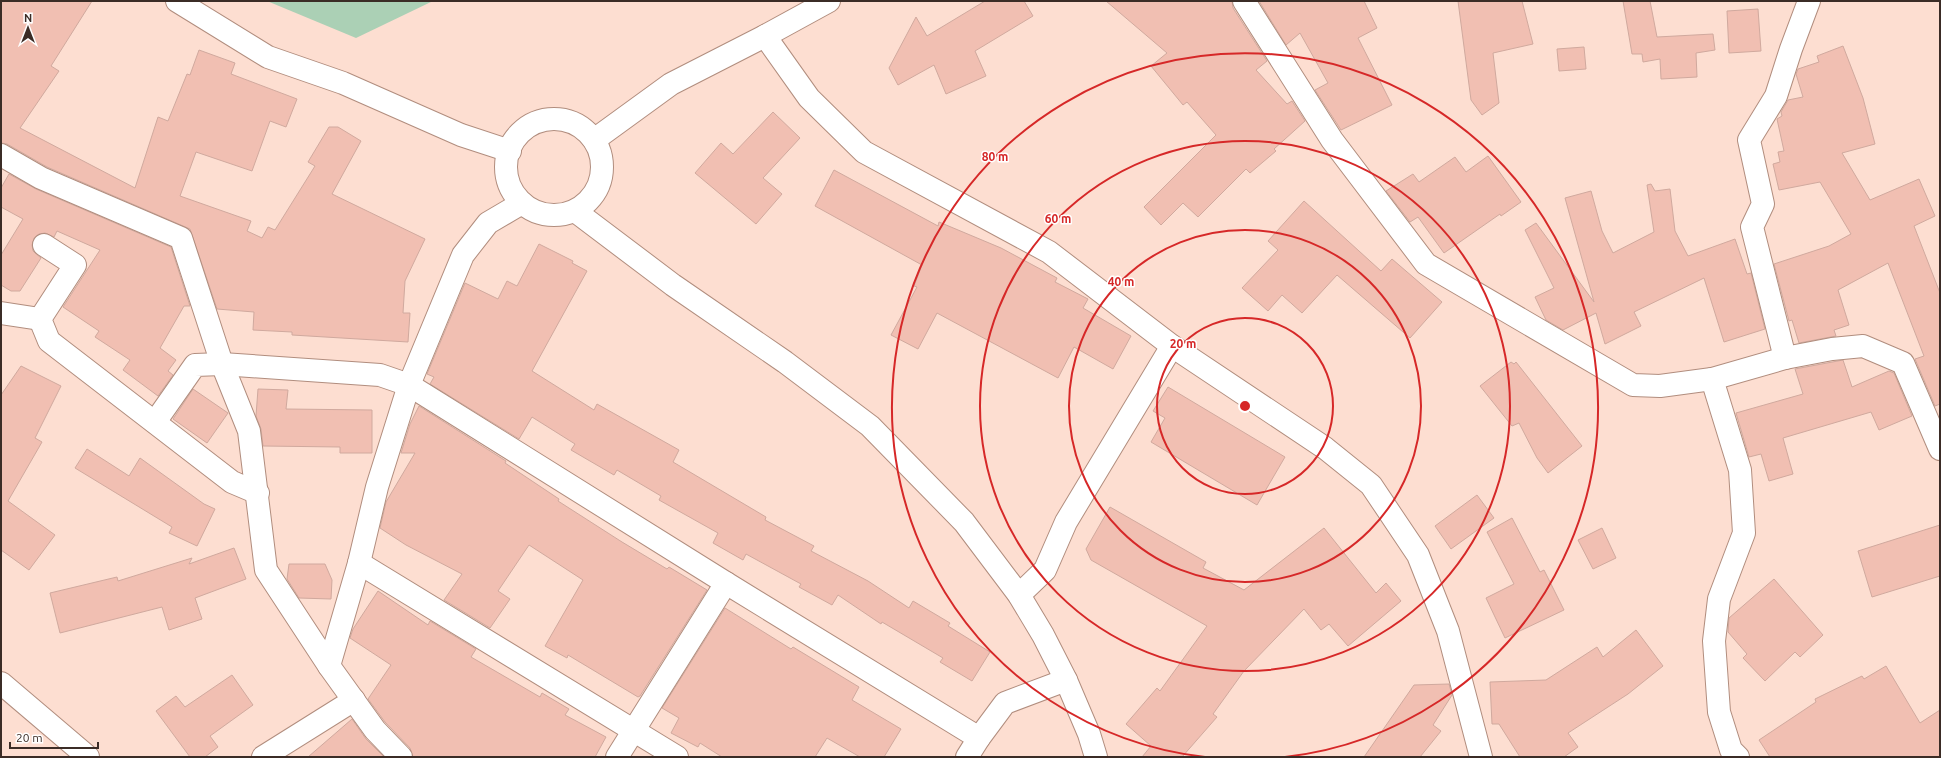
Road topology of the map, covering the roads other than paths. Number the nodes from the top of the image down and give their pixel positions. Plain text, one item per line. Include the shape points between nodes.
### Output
1 (177, 1) edge
2 (829, 1) edge
3 (1244, 1) edge
4 (1809, 1) edge
5 (765, 36) junction
6 (594, 140) junction
7 (510, 151) junction
8 (1, 155) edge
9 (522, 203) junction
10 (575, 210) junction
11 (44, 245) dead end
12 (1, 313) edge
13 (40, 319) junction
14 (1172, 346) junction
15 (1785, 358) junction
16 (222, 364) junction
17 (1712, 379) junction
18 (410, 385) junction
19 (155, 422) junction
20 (1940, 449) edge
21 (258, 493) junction
22 (359, 563) junction
23 (726, 583) junction
24 (1019, 595) junction
25 (329, 666) junction
26 (1066, 680) junction
27 (1, 683) edge
28 (354, 700) junction
29 (633, 730) junction
30 (979, 738) junction
31 (1479, 748) edge
32 (88, 757) edge
33 (263, 757) edge
34 (402, 757) edge
35 (617, 757) edge
36 (677, 757) edge
37 (967, 757) edge
38 (1096, 757) edge
39 (1463, 757) edge
40 (1738, 757) edge

1 - 7 street via 268,57 344,83 461,135
2 - 5 street
3 - 17 street via 1332,140 1426,264 1633,385 1660,386
4 - 15 street via 1776,96 1749,140 1763,204 1752,227
5 - 6 street via 671,84
5 - 14 street via 809,98 864,152 1049,252
6 - 7 street via 582,128 568,121 551,120 535,123 521,132 511,145
6 - 10 street via 603,166 601,179 596,192 587,203
7 - 9 street via 506,161 507,176 512,191
8 - 16 street via 41,178 181,238
9 - 10 street via 534,211 547,215 562,215
9 - 18 street via 488,223 463,255
10 - 24 street via 673,285 785,362 870,426 964,522
11 - 13 street via 75,265
12 - 13 street
13 - 19 street via 49,341
14 - 24 street via 1066,522 1045,570
14 - 31 street via 1325,448 1370,485 1418,555 1448,631
15 - 17 street
15 - 20 street via 1863,346 1903,363
16 - 18 street via 380,376
16 - 19 street via 195,365
16 - 21 street via 249,431
17 - 40 street via 1740,470 1744,533 1719,599 1714,641 1719,712 1731,750
18 - 22 street via 378,487
18 - 23 street
19 - 21 street via 232,482
21 - 25 street via 266,570
22 - 25 street
22 - 29 street
23 - 29 street
23 - 30 street
24 - 26 street
25 - 28 street
26 - 30 street via 1006,703
26 - 38 street
27 - 32 street
28 - 33 street
28 - 34 street via 376,730
29 - 35 street
29 - 36 street
30 - 37 street
31 - 39 street

